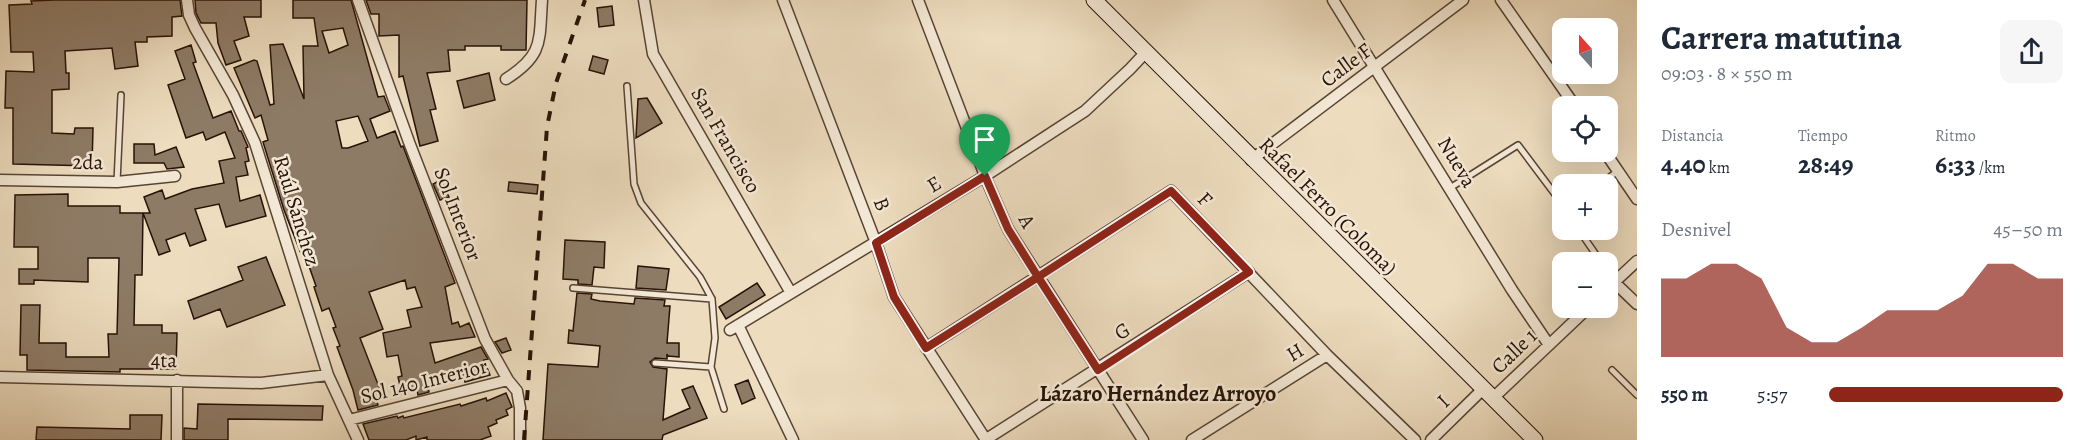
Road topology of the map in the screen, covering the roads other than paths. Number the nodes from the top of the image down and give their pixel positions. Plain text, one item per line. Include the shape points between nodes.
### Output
1 (187, 0) edge
2 (358, 0) edge
3 (542, 0) edge
4 (644, 0) edge
5 (783, 0) edge
6 (918, 0) edge
7 (1094, 0) edge
8 (1333, 0) edge
9 (1463, 0) edge
10 (1501, 0) edge
11 (1145, 53) junction
12 (1376, 67) junction
13 (506, 79) dead end
14 (627, 86) dead end
15 (121, 95) dead end
16 (1568, 96) edge
17 (1251, 159) junction
18 (1612, 162) edge
19 (1618, 171) junction
20 (1614, 174) edge
21 (175, 176) dead end
22 (985, 176) junction
23 (0, 180) edge
24 (117, 182) junction
25 (1450, 188) junction
26 (1552, 190) edge
27 (1637, 198) edge
28 (876, 243) junction
29 (1637, 261) edge
30 (1249, 272) junction
31 (1618, 275) edge
32 (1038, 277) junction
33 (573, 288) dead end
34 (1618, 288) edge
35 (791, 293) junction
36 (712, 298) junction
37 (1637, 304) edge
38 (1577, 318) edge
39 (734, 328) junction
40 (715, 338) junction
41 (1549, 345) junction
42 (926, 348) junction
43 (1327, 355) junction
44 (655, 363) dead end
45 (711, 367) junction
46 (1098, 370) junction
47 (1612, 370) dead end
48 (328, 375) junction
49 (0, 377) edge
50 (177, 380) junction
51 (508, 380) junction
52 (1488, 394) junction
53 (1637, 394) edge
54 (724, 409) dead end
55 (349, 420) junction
56 (177, 440) edge
57 (358, 440) edge
58 (520, 440) edge
59 (793, 440) edge
60 (985, 440) edge
61 (1143, 440) edge
62 (1192, 440) edge
63 (1415, 440) edge
64 (1431, 440) edge
65 (1534, 440) edge

1 - 48 street, Raúl Sánchez via 195,28 255,142
2 - 51 street, Sol Interior via 485,339
3 - 13 street via 539,47 524,67
4 - 35 street, San Francisco via 653,54
5 - 28 street, B
6 - 22 street, A
7 - 11 main road, Rafael Ferro (Coloma)
8 - 12 street, Nueva
9 - 12 street, Calle F
10 - 16 street
11 - 17 main road, Rafael Ferro (Coloma)
11 - 22 street, E via 1085,111
12 - 17 street, Calle F
12 - 25 street, Nueva
14 - 36 lane via 631,165 641,203
15 - 24 lane
17 - 52 main road, Rafael Ferro (Coloma)
18 - 19 street
19 - 20 lane
19 - 27 street
21 - 24 street, 2da
22 - 28 street, E
22 - 32 street, A via 1008,229
23 - 24 street, 2da
25 - 26 lane via 1518,145
25 - 41 street, Nueva
28 - 35 street, E
28 - 42 street, B via 894,297
29 - 31 street
30 - 32 street, F via 1171,191
30 - 43 street, F
30 - 46 street, G
32 - 42 street, F
32 - 46 street, A
33 - 36 lane
34 - 37 street
35 - 39 street, E
36 - 40 lane
38 - 41 street, Calle 1
39 - 40 lane
39 - 59 street
40 - 45 lane
41 - 52 street, Calle 1
42 - 60 street, B
43 - 62 street, H
43 - 63 street, F
44 - 45 lane
45 - 54 lane
46 - 60 street, G
46 - 61 street, A
47 - 53 lane
48 - 50 street, 4ta via 261,383
48 - 55 street, Raúl Sánchez
49 - 50 street, 4ta
50 - 56 street
51 - 55 street, Sol 140 Interior
51 - 58 street, Sol Interior via 517,391
52 - 64 street, I
52 - 65 main road, Rafael Ferro (Coloma)
55 - 57 street, Raúl Sánchez

